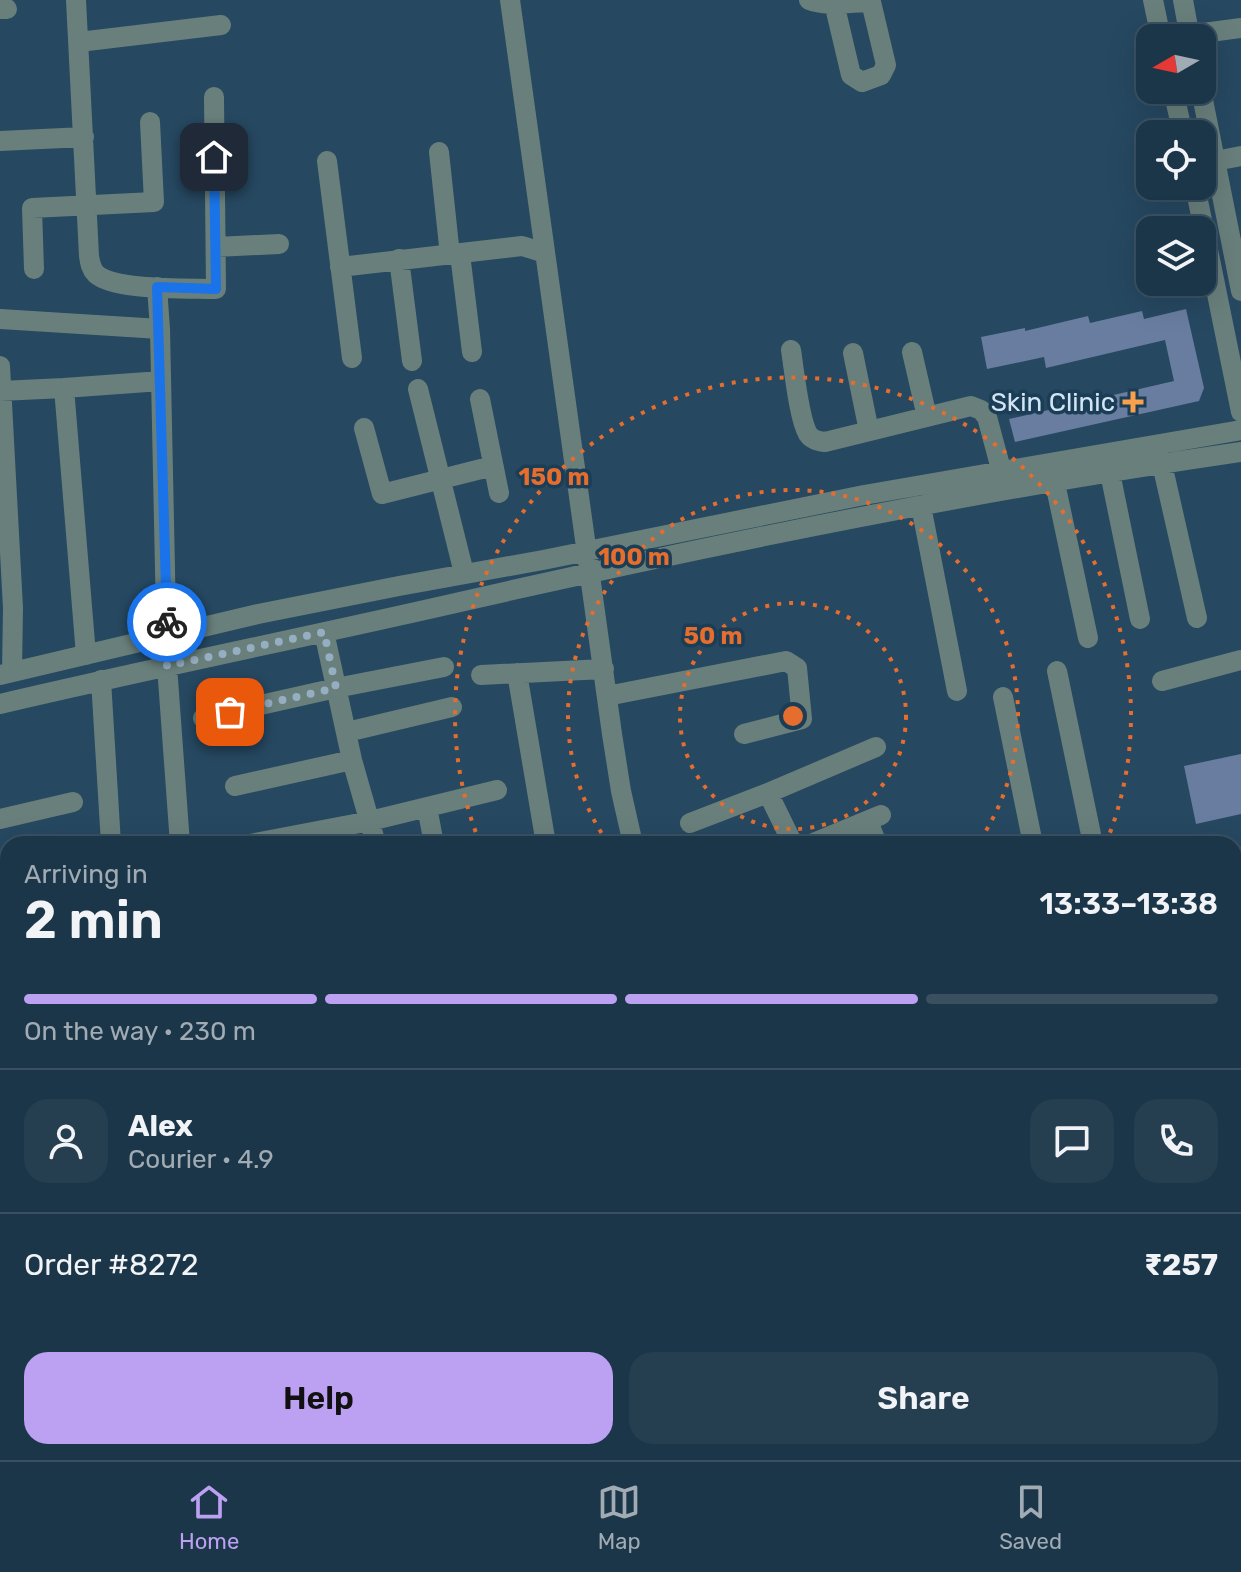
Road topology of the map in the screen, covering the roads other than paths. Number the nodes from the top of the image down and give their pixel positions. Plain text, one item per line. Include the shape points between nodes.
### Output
1 (76, 0) edge
2 (510, 0) edge
3 (809, 0) edge
4 (1153, 0) edge
5 (1183, 0) edge
6 (834, 3) dead end
7 (1160, 24) edge
8 (1188, 24) edge
9 (221, 25) dead end
10 (1241, 28) edge
11 (1216, 32) edge
12 (79, 42) junction
13 (214, 97) dead end
14 (150, 122) dead end
15 (84, 137) junction
16 (0, 141) edge
17 (439, 152) dead end
18 (1241, 156) edge
19 (327, 161) dead end
20 (1216, 161) edge
21 (1216, 165) edge
22 (1198, 200) edge
23 (88, 205) junction
24 (1236, 241) edge
25 (279, 244) dead end
26 (216, 247) junction
27 (545, 253) junction
28 (455, 255) junction
29 (399, 259) junction
30 (340, 267) junction
31 (34, 269) dead end
32 (157, 287) junction
33 (1241, 290) edge
34 (0, 319) edge
35 (160, 329) junction
36 (791, 350) dead end
37 (472, 352) dead end
38 (912, 352) dead end
39 (853, 353) dead end
40 (352, 358) dead end
41 (412, 361) dead end
42 (0, 366) edge
43 (161, 381) junction
44 (64, 388) junction
45 (418, 389) dead end
46 (1, 391) edge
47 (480, 399) dead end
48 (1241, 412) edge
49 (927, 417) junction
50 (364, 428) dead end
51 (1241, 430) edge
52 (869, 431) junction
53 (1241, 452) edge
54 (1162, 464) junction
55 (493, 466) junction
56 (1002, 471) junction
57 (1110, 473) junction
58 (441, 480) junction
59 (1055, 483) junction
60 (1007, 491) junction
61 (499, 493) dead end
62 (921, 506) junction
63 (5, 549) edge
64 (586, 551) junction
65 (589, 572) junction
66 (464, 573) junction
67 (7, 610) edge
68 (1197, 618) dead end
69 (1140, 619) dead end
70 (324, 632) junction
71 (167, 637) junction
72 (1088, 638) dead end
73 (86, 655) junction
74 (1241, 660) edge
75 (167, 666) junction
76 (444, 667) dead end
77 (604, 669) junction
78 (1057, 671) dead end
79 (517, 673) junction
80 (6, 674) edge
81 (481, 675) dead end
82 (101, 680) junction
83 (1162, 681) dead end
84 (336, 688) junction
85 (957, 691) dead end
86 (607, 696) junction
87 (1003, 697) dead end
88 (0, 704) edge
89 (452, 707) dead end
90 (203, 718) dead end
91 (347, 732) junction
92 (744, 734) dead end
93 (876, 747) dead end
94 (352, 760) junction
95 (235, 786) dead end
96 (497, 790) dead end
97 (768, 793) junction
98 (73, 802) dead end
99 (427, 807) junction
100 (0, 819) edge
101 (370, 821) junction
102 (690, 823) dead end
103 (111, 836) edge
104 (179, 836) edge
105 (292, 836) edge
106 (374, 836) edge
107 (432, 836) edge
108 (545, 836) edge
109 (629, 836) edge
110 (789, 836) edge
111 (830, 836) edge
112 (876, 836) edge
113 (1031, 836) edge
114 (1091, 836) edge

1 - 12 street
2 - 27 street
3 - 6 street
4 - 7 street
5 - 8 street
9 - 12 street
10 - 11 street
12 - 15 street
13 - 26 street
14 - 23 street via 154,202
15 - 16 street
15 - 23 street
17 - 28 street
18 - 20 street
19 - 30 street
21 - 24 street
22 - 48 street
23 - 31 street via 32,208
23 - 32 street via 89,256 97,275
24 - 33 street
25 - 26 street
26 - 32 street via 216,289
27 - 28 street via 522,246
27 - 64 street
28 - 29 street
28 - 37 street
29 - 30 street
29 - 41 street
30 - 40 street
32 - 35 street
34 - 35 street
35 - 43 street
36 - 52 street via 808,433 815,441
38 - 49 street
39 - 52 street
42 - 46 street
43 - 44 street
43 - 71 street
44 - 46 street
44 - 73 street
45 - 58 street
46 - 63 street
47 - 55 street
49 - 52 street
49 - 56 street via 971,406 981,410
50 - 58 street via 382,494
51 - 56 street
53 - 54 street
54 - 57 street
54 - 68 street
55 - 58 street
55 - 61 street
56 - 60 street
56 - 64 street
57 - 59 street
57 - 69 street
58 - 66 street
59 - 60 street
59 - 72 street
60 - 62 street
62 - 65 street
62 - 85 street
63 - 67 street
64 - 65 street
64 - 66 street
65 - 70 street
65 - 77 street
66 - 71 street
67 - 80 street
70 - 75 street
70 - 84 street
71 - 73 street
71 - 75 street
73 - 80 street
74 - 83 street
75 - 82 street
75 - 104 street
76 - 84 street
77 - 79 street
77 - 86 street
78 - 114 street
79 - 81 street
79 - 108 street
82 - 88 street
82 - 103 street
84 - 90 street
84 - 91 street
86 - 92 street via 792,663 797,668 802,719
86 - 109 street
87 - 113 street
89 - 91 street
91 - 94 street
93 - 97 street
94 - 95 street
94 - 101 street
96 - 99 street
97 - 102 street
97 - 110 street
98 - 100 street
99 - 101 street
99 - 107 street
101 - 105 street
101 - 106 street
111 - 112 street via 874,818

